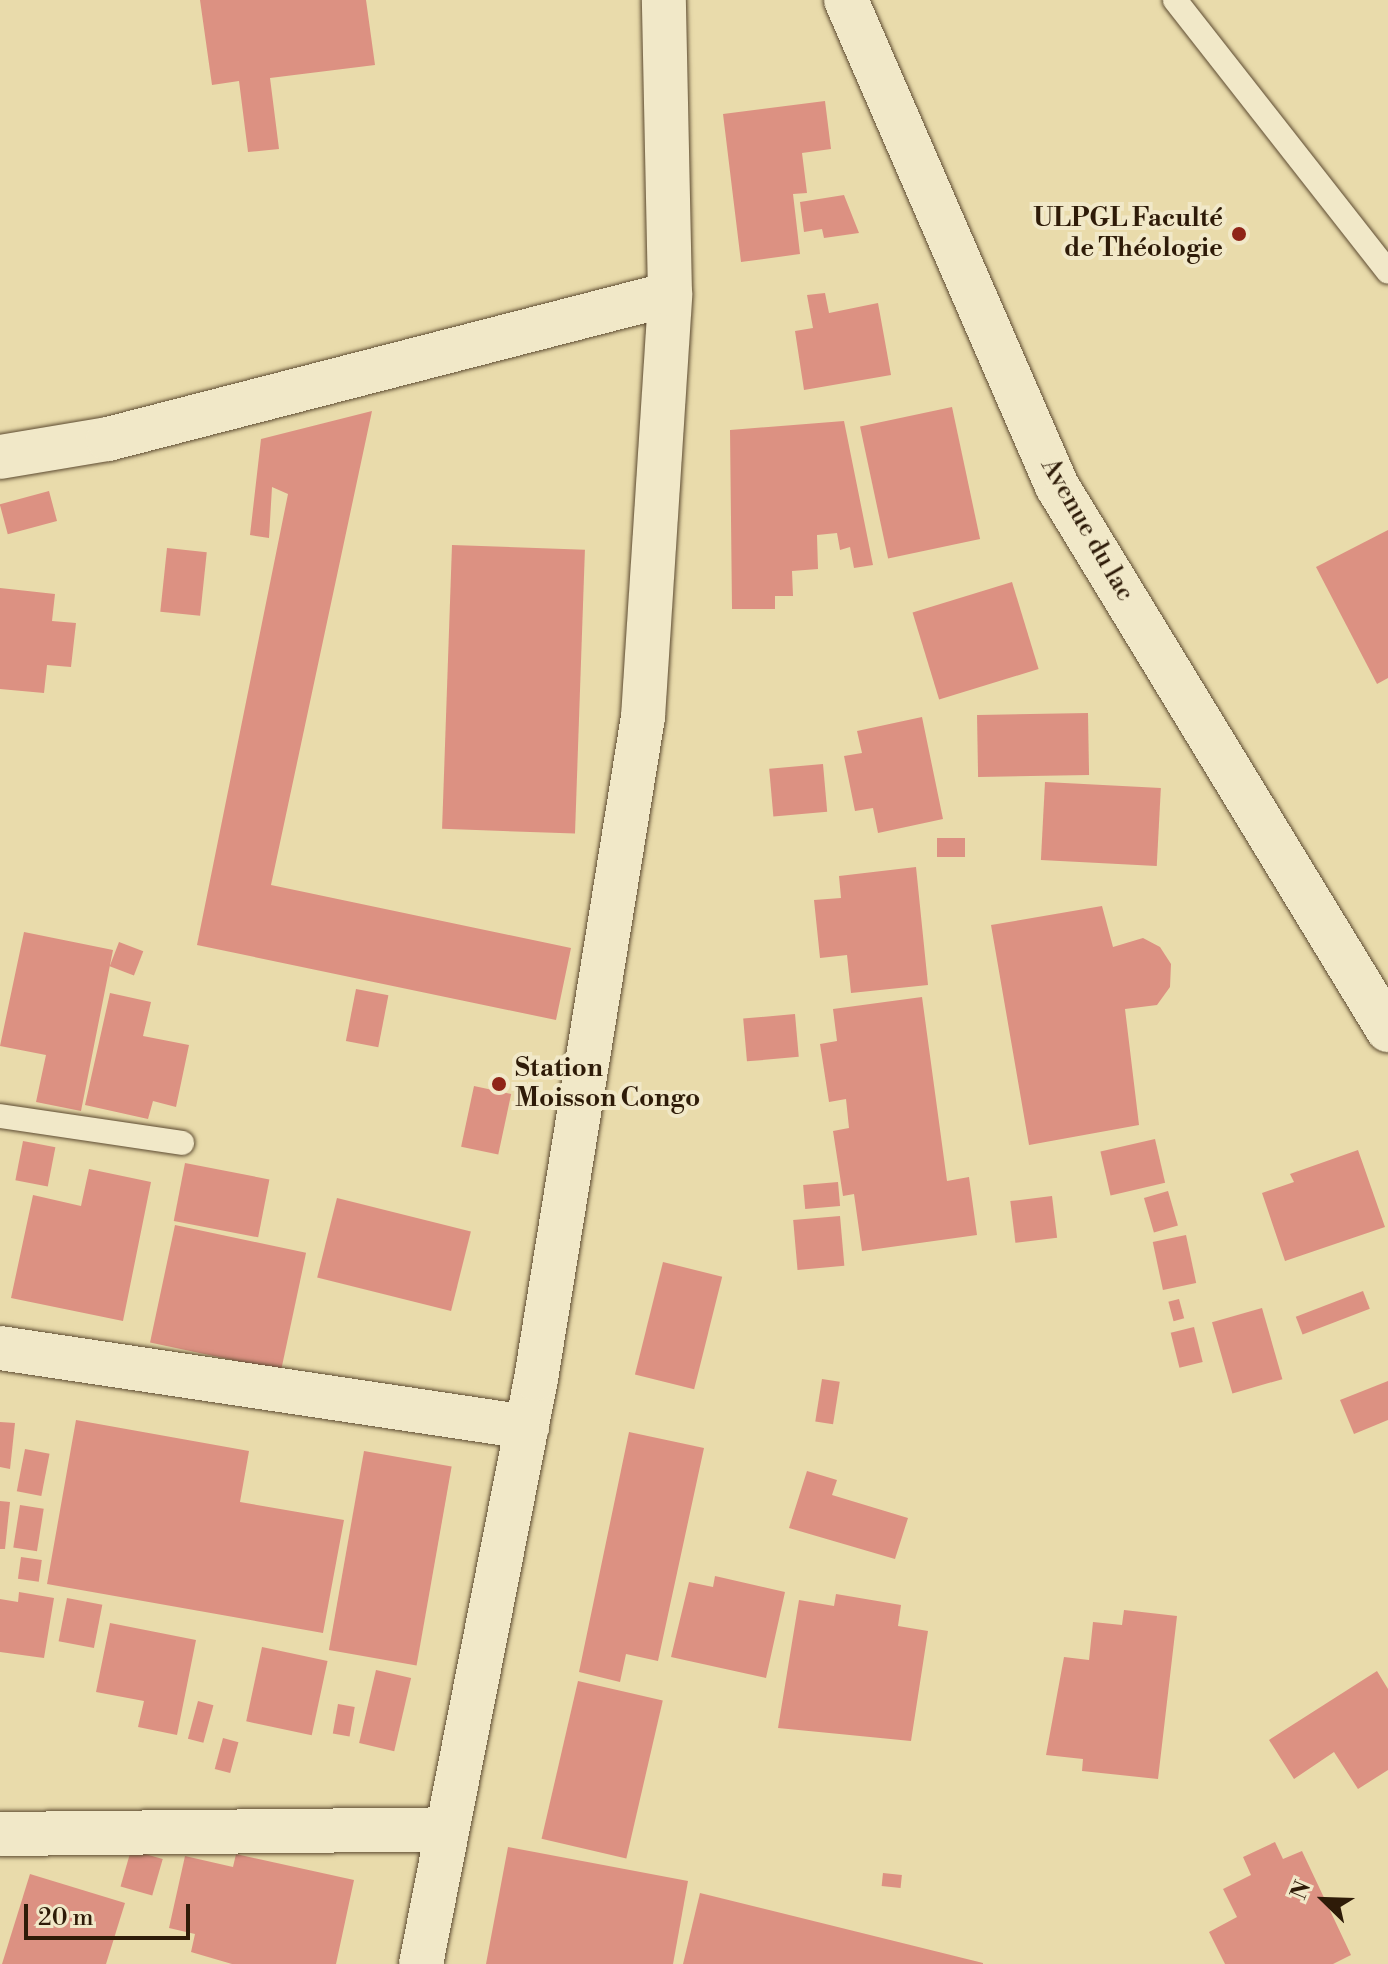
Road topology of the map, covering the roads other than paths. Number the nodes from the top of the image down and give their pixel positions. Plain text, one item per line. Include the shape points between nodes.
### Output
1 (664, 0) edge
2 (846, 0) edge
3 (1175, 0) edge
4 (1388, 272) edge
5 (670, 294) junction
6 (0, 457) edge
7 (1388, 1030) edge
8 (0, 1116) edge
9 (182, 1143) dead end
10 (0, 1348) edge
11 (527, 1427) junction
12 (447, 1829) junction
13 (0, 1834) edge
14 (421, 1964) edge

1 - 5 street
2 - 7 street, Avenue du lac via 1057,486
3 - 4 lane
5 - 6 street via 108,439
5 - 11 street via 643,717
8 - 9 lane
10 - 11 street
11 - 12 street
12 - 13 street
12 - 14 street

